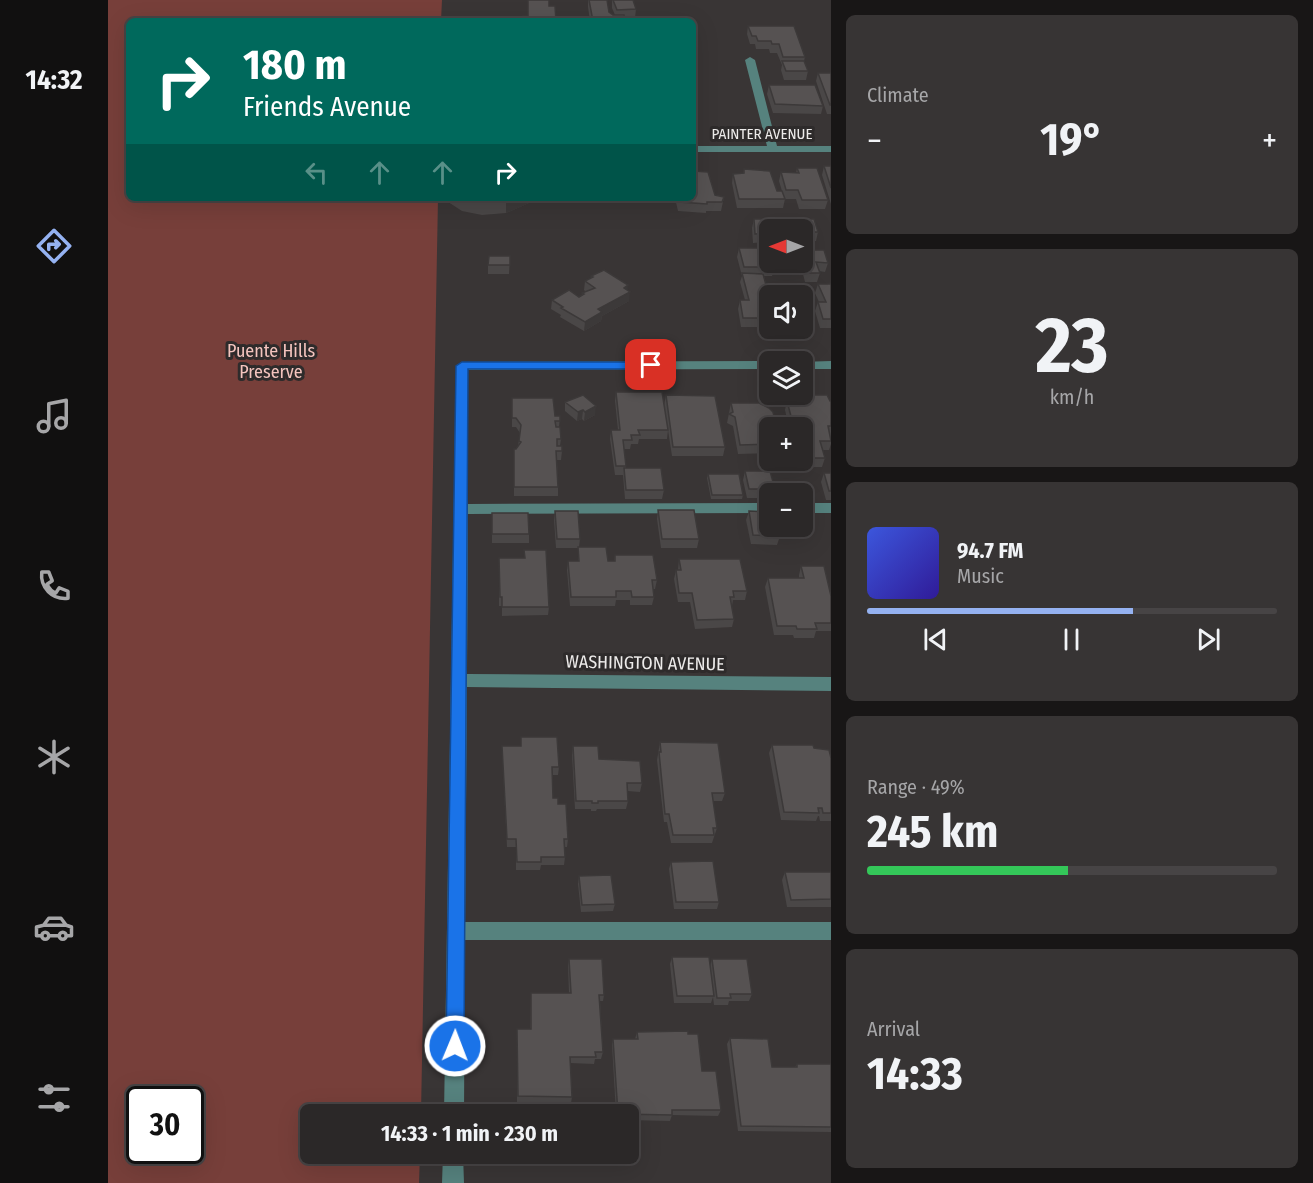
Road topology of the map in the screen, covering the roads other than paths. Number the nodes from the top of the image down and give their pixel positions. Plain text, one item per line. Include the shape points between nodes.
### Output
1 (750, 60) dead end
2 (696, 149) edge
3 (773, 149) junction
4 (831, 149) edge
5 (759, 365) edge
6 (813, 365) edge
7 (831, 365) edge
8 (460, 508) junction
9 (759, 508) edge
10 (813, 508) edge
11 (831, 508) edge
12 (459, 680) junction
13 (831, 684) edge
14 (456, 931) junction
15 (831, 931) edge
16 (454, 1104) edge
17 (453, 1164) edge
18 (453, 1183) edge

1 - 3 street
2 - 3 street, PAINTER AVENUE
3 - 4 street, PAINTER AVENUE
5 - 8 street via 462,366
6 - 7 street
8 - 9 street
8 - 12 street
10 - 11 street
12 - 13 street, WASHINGTON AVENUE
12 - 14 street
14 - 15 street
14 - 16 street
17 - 18 street

